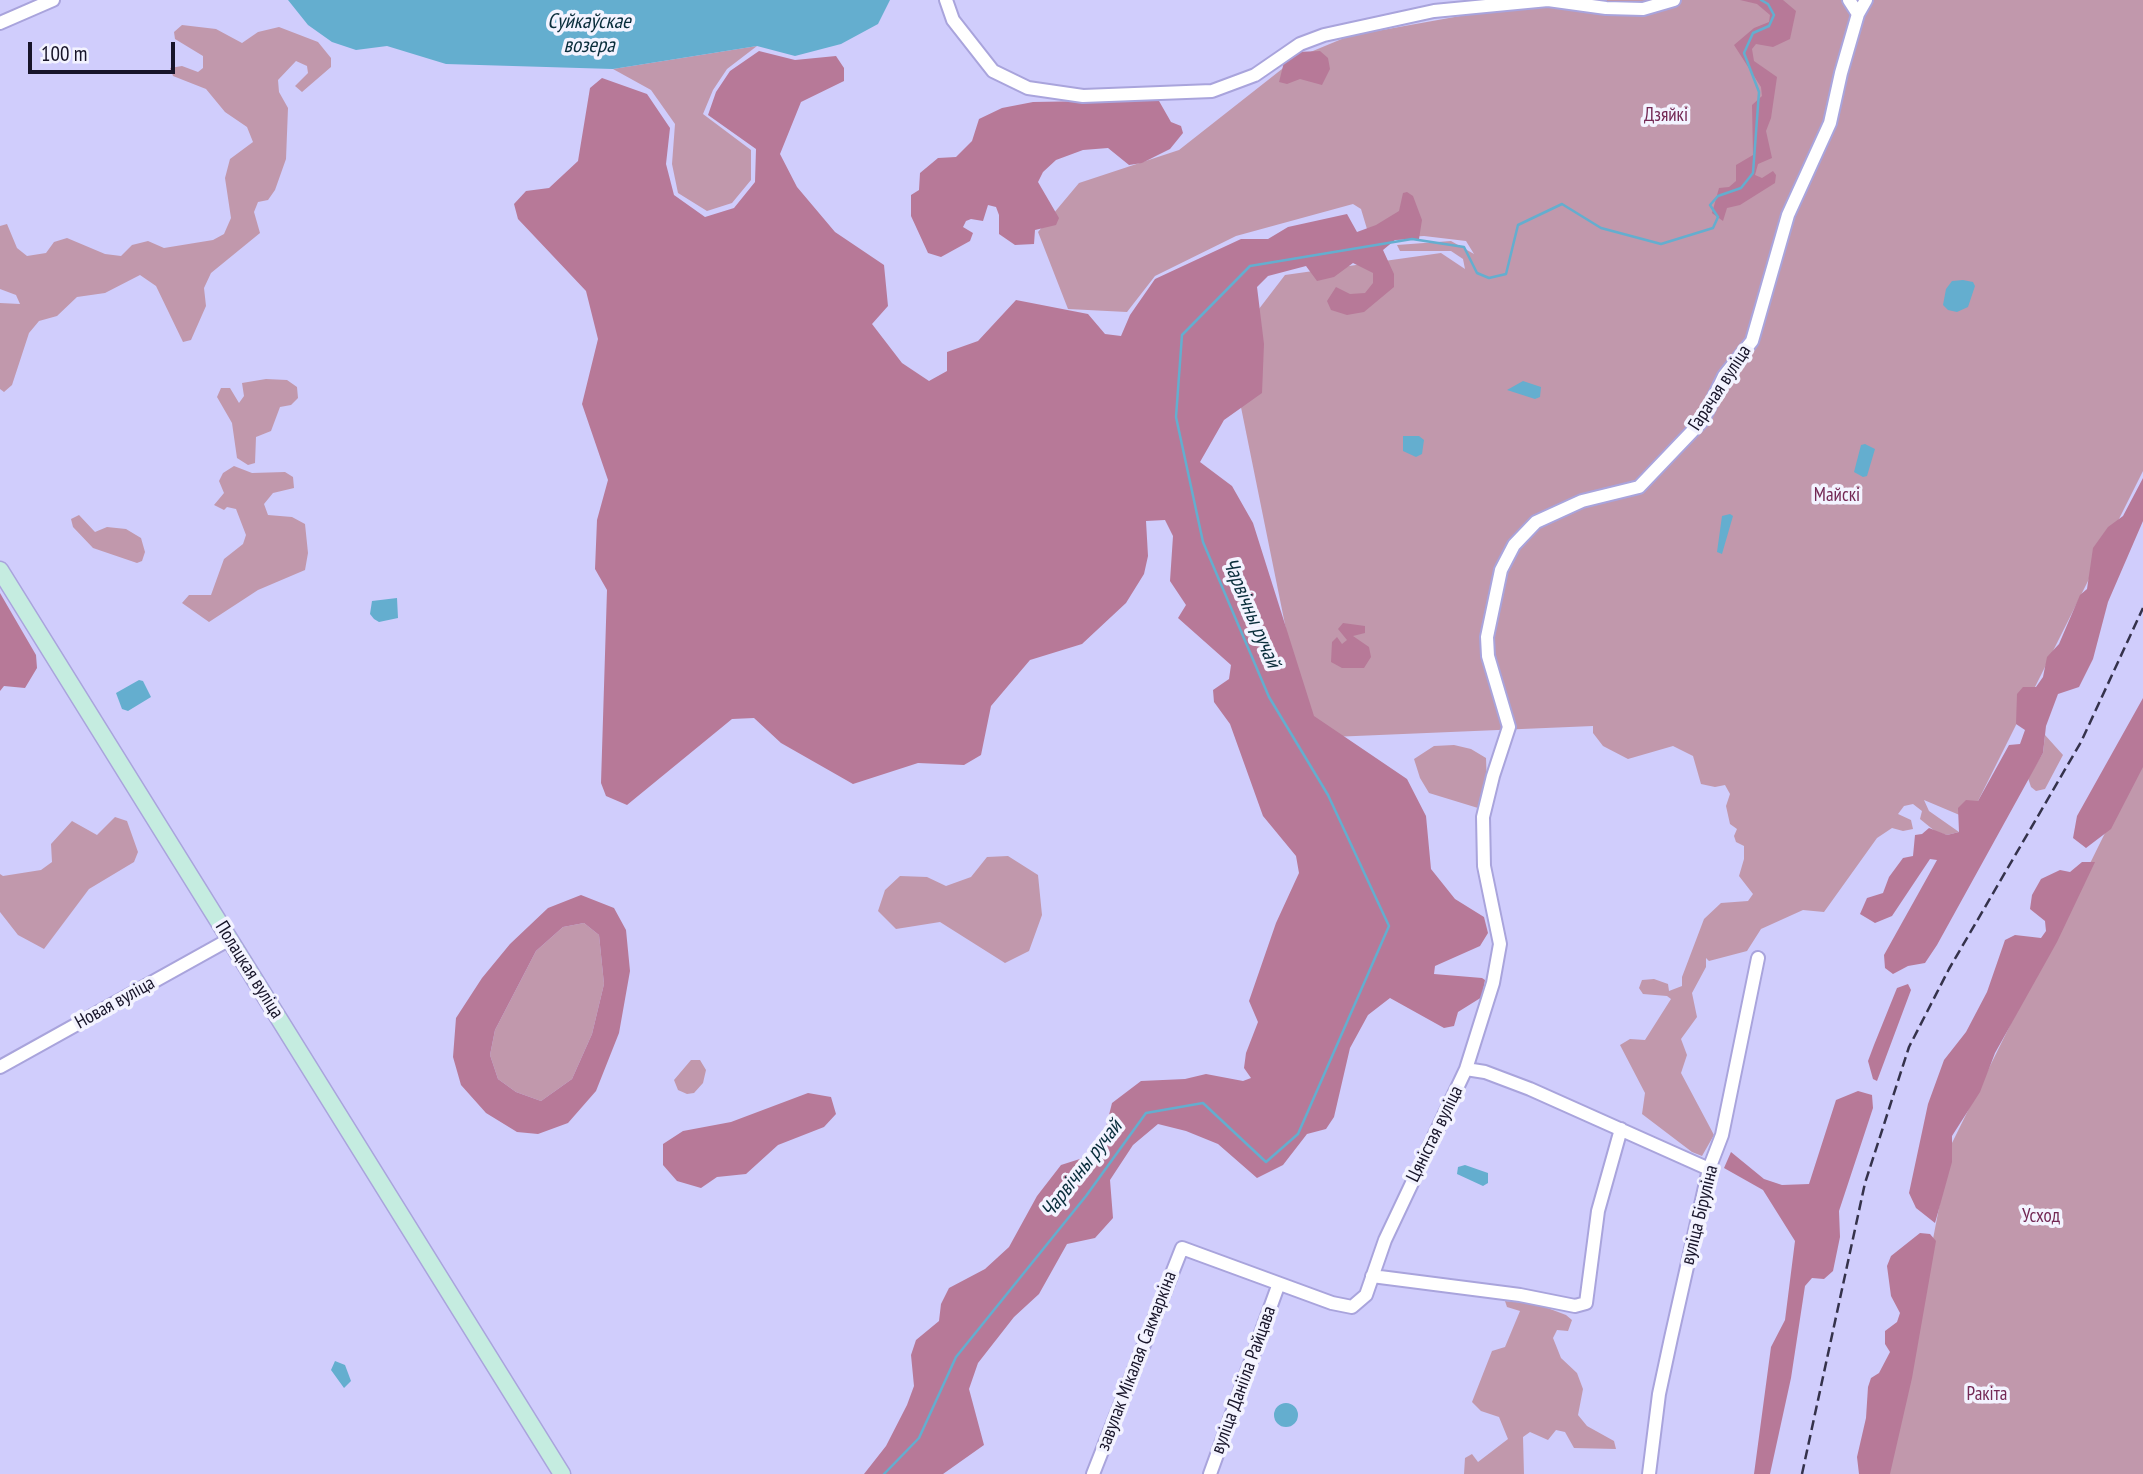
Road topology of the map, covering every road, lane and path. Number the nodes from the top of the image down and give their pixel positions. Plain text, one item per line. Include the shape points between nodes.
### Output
1 (53, 0) edge
2 (946, 0) edge
3 (1675, 0) edge
4 (1849, 0) edge
5 (1866, 0) edge
6 (1858, 14) junction
7 (0, 23) edge
8 (0, 570) edge
9 (230, 939) junction
10 (1758, 958) dead end
11 (0, 1067) edge
12 (1466, 1069) junction
13 (1621, 1129) junction
14 (1709, 1169) junction
15 (1372, 1276) junction
16 (1278, 1286) junction
17 (562, 1474) edge
18 (1093, 1474) edge
19 (1210, 1474) edge
20 (1649, 1474) edge

1 - 7 street
2 - 3 street via 953,20 993,71 1028,88 1083,96 1212,91 1255,75 1300,44 1324,35 1434,11 1548,1 1643,9
4 - 6 street
5 - 6 street, Гарачая вуліца
6 - 12 street, Гарачая вуліца via 1830,123 1788,215 1752,341 1724,376 1703,420 1639,487 1582,501 1536,522 1514,545 1501,569 1487,637 1492,676 1509,727 1483,817 1484,866 1500,944
8 - 9 main road, Полацкая вуліца
9 - 11 street, Новая вуліца
9 - 17 main road, Полацкая вуліца
10 - 14 street, вуліца Біруліна via 1722,1135
12 - 13 street, Цяністая вуліца via 1530,1089
12 - 15 street, Цяністая вуліца via 1393,1221
13 - 14 street, Цяністая вуліца
13 - 15 street via 1598,1211 1586,1303 1575,1306
14 - 20 street, вуліца Біруліна via 1659,1394
15 - 16 street, Цяністая вуліца via 1366,1295 1352,1307
16 - 18 street, завулак Мікалая Сакмаркіна via 1182,1248
16 - 19 street, вуліца Данііла Райцава

